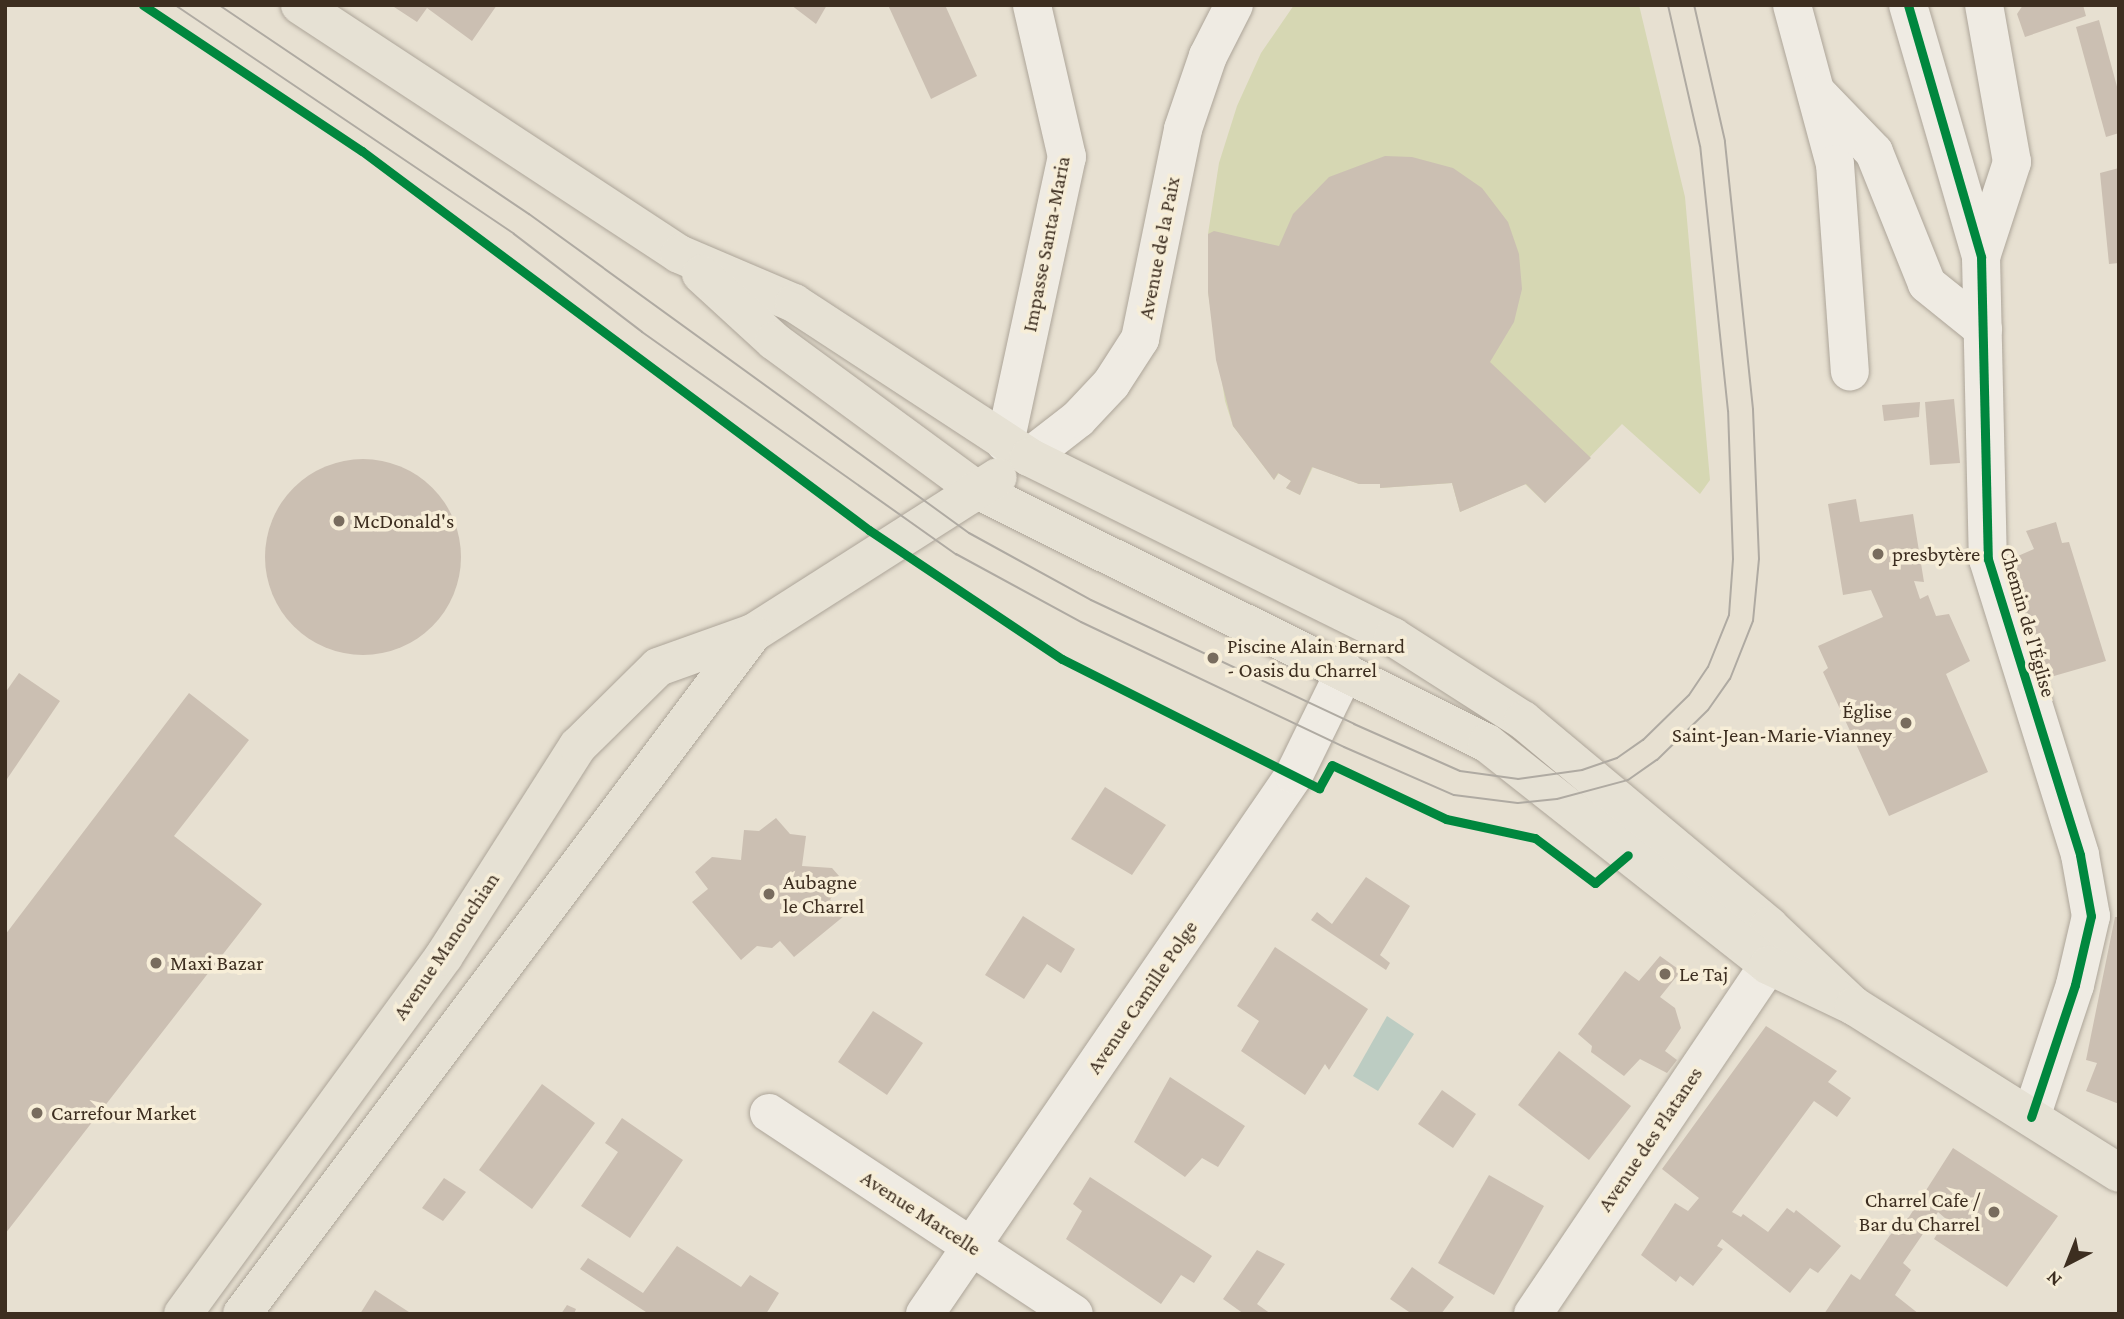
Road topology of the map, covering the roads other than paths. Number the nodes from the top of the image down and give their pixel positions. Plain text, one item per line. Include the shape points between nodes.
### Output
1 (300, 5) edge
2 (1032, 5) edge
3 (1234, 5) edge
4 (1792, 5) edge
5 (1908, 5) edge
6 (1984, 5) edge
7 (1815, 92) junction
8 (679, 254) junction
9 (1982, 257) junction
10 (1983, 329) junction
11 (1850, 371) dead end
12 (1017, 450) junction
13 (977, 490) junction
14 (753, 633) junction
15 (1345, 671) junction
16 (1768, 965) junction
17 (1854, 1006) junction
18 (769, 1113) dead end
19 (2031, 1117) junction
20 (2119, 1172) edge
21 (971, 1247) junction
22 (183, 1314) edge
23 (242, 1314) edge
24 (925, 1314) edge
25 (1073, 1314) edge
26 (1533, 1314) edge

1 - 8 main road
2 - 12 street, Impasse Santa-Maria via 1068,157
3 - 12 street, Avenue de la Paix via 1208,57 1183,129 1140,339 1111,384 1078,419
4 - 7 street
5 - 9 street, Chemin de l'Église
6 - 9 street via 2012,162
7 - 10 street via 1874,152 1927,284
7 - 11 street via 1835,164
8 - 12 main road via 794,303
8 - 13 main road via 774,341
9 - 10 street, Chemin de l'Église
10 - 19 street, Chemin de l'Église via 1988,559 2080,855 2091,916 2075,985
12 - 13 main road, Avenue Manouchian
12 - 17 main road via 1393,637 1523,720 1769,926
13 - 14 main road, Avenue Manouchian
13 - 15 main road
14 - 22 main road, Avenue Manouchian via 658,667 578,746 444,956
14 - 23 main road, Avenue Manouchian
15 - 16 main road via 1487,743
15 - 21 street, Avenue Camille Polge via 1294,775
16 - 17 main road
16 - 26 street, Avenue des Platanes
17 - 19 main road
18 - 21 street, Avenue Marcelle
19 - 20 main road
21 - 24 street, Avenue Camille Polge
21 - 25 street, Avenue Marcelle

